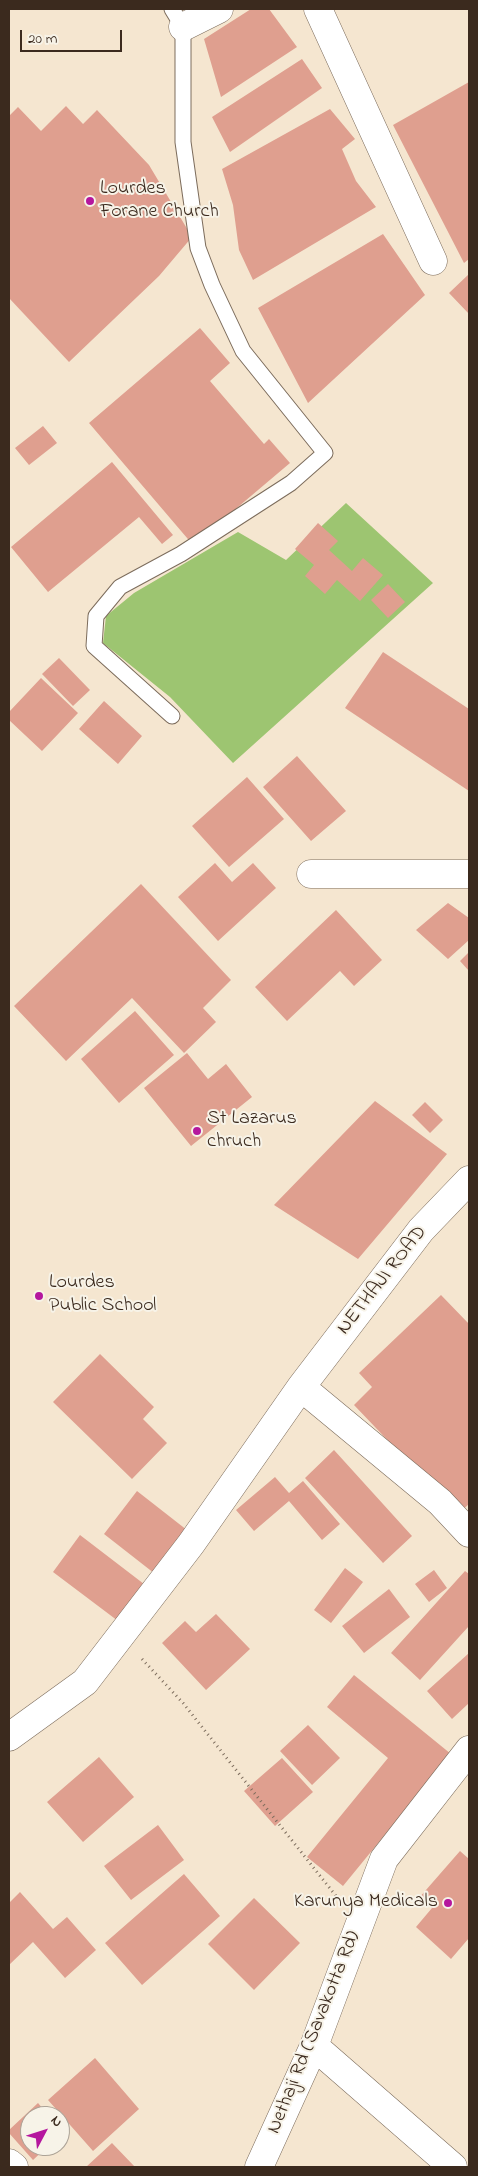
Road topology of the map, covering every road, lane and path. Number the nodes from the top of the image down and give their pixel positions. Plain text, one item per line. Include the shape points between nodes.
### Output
1 (219, 9) edge
2 (318, 9) edge
3 (177, 18) edge
4 (433, 261) dead end
5 (172, 716) dead end
6 (311, 874) dead end
7 (469, 874) edge
8 (469, 1180) edge
9 (301, 1387) junction
10 (469, 1533) edge
11 (120, 1636) junction
12 (9, 1737) edge
13 (469, 1750) edge
14 (359, 1926) junction
15 (314, 2046) junction
16 (9, 2163) edge
17 (14, 2167) edge
18 (259, 2167) edge
19 (453, 2167) edge

1 - 3 street
2 - 4 street
3 - 5 lane via 183,142 198,248 242,352 324,453 291,483 181,554 120,587 96,616 94,646
6 - 7 street
8 - 9 street, NETHAJI ROAD via 421,1230
9 - 10 street via 440,1502
9 - 11 street, NETHAJI ROAD via 191,1544
11 - 12 street, NETHAJI ROAD via 85,1682
11 - 14 path via 182,1703
13 - 14 street, Nethaji Rd (Savakotta Rd) via 384,1860
14 - 15 street, Nethaji Rd (Savakotta Rd)
15 - 18 street, Nethaji Rd (Savakotta Rd)
15 - 19 street
16 - 17 street

